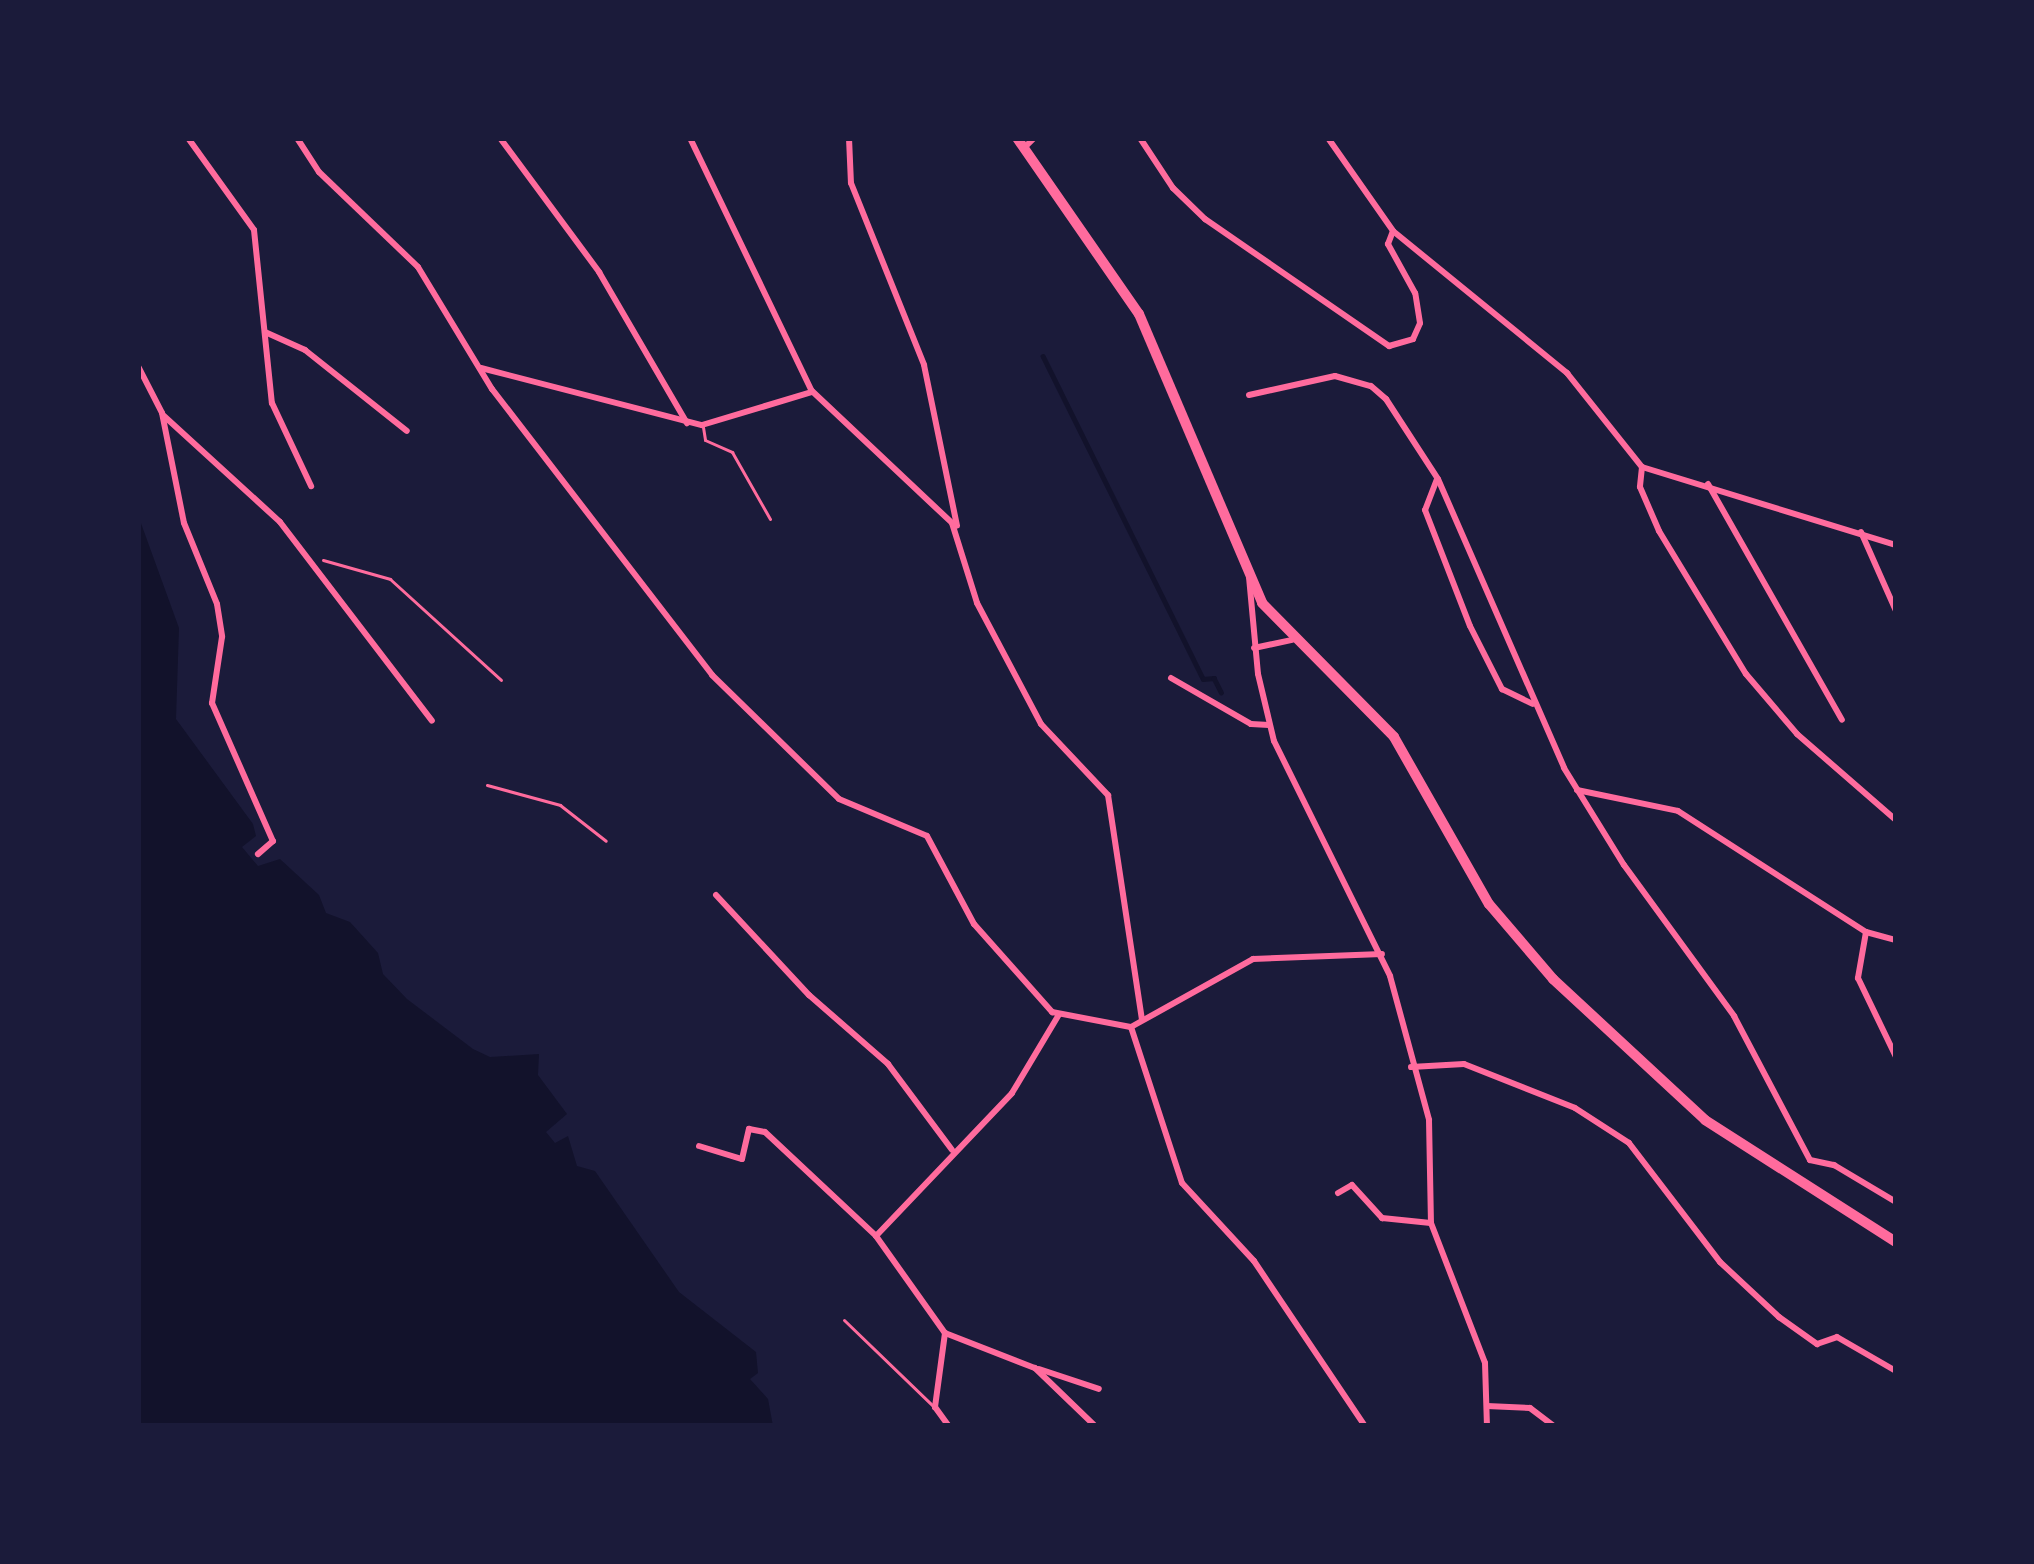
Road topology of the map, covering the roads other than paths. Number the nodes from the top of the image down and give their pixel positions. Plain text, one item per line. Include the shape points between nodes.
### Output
1 (188, 138) edge
2 (297, 138) edge
3 (500, 138) edge
4 (689, 138) edge
5 (849, 138) edge
6 (1140, 138) edge
7 (1328, 138) edge
8 (1025, 141) edge
9 (1393, 231) junction
10 (265, 332) junction
11 (138, 365) edge
12 (481, 368) junction
13 (812, 391) junction
14 (1249, 395) dead end
15 (162, 413) junction
16 (687, 423) junction
17 (702, 425) junction
18 (407, 431) dead end
19 (1642, 467) junction
20 (1438, 478) junction
21 (1708, 484) junction
22 (311, 486) dead end
23 (770, 519) dead end
24 (955, 529) junction
25 (1861, 530) junction
26 (1896, 545) edge
27 (1249, 578) junction
28 (1896, 610) edge
29 (1292, 640) junction
30 (1254, 649) junction
31 (1171, 679) dead end
32 (1533, 704) junction
33 (1842, 720) dead end
34 (432, 721) dead end
35 (1269, 725) junction
36 (1577, 790) junction
37 (1896, 820) edge
38 (258, 854) dead end
39 (716, 895) dead end
40 (1866, 932) junction
41 (1896, 940) edge
42 (1382, 954) junction
43 (1058, 1016) junction
44 (1142, 1019) junction
45 (1131, 1028) junction
46 (1896, 1057) edge
47 (1411, 1067) junction
48 (699, 1146) dead end
49 (952, 1150) junction
50 (1810, 1160) junction
51 (1795, 1183) junction
52 (1338, 1193) dead end
53 (1896, 1202) edge
54 (1431, 1223) junction
55 (876, 1236) junction
56 (1896, 1242) edge
57 (844, 1319) dead end
58 (945, 1333) junction
59 (1035, 1368) junction
60 (1896, 1371) edge
61 (1100, 1389) dead end
62 (1487, 1406) junction
63 (935, 1407) junction
64 (949, 1426) edge
65 (1095, 1426) edge
66 (1365, 1426) edge
67 (1487, 1426) edge
68 (1554, 1426) edge

1 - 10 street via 254,230
2 - 12 street via 319,172 418,267
3 - 16 street via 599,272
4 - 13 street
5 - 24 street via 851,183 928,382
6 - 9 street via 1204,219 1389,346 1414,339 1420,323 1388,244
7 - 9 street
8 - 27 main road via 1138,314
9 - 19 street via 1567,373
10 - 18 street via 305,350
10 - 22 street via 272,403
11 - 15 street
12 - 16 street
12 - 43 street via 712,675 839,799 927,836 974,924
13 - 17 street
13 - 24 street
14 - 20 street via 1321,377 1371,386
15 - 34 street via 302,551
15 - 38 street via 184,523 220,620 212,703 273,841
16 - 17 street
17 - 23 lane via 705,440 732,452
19 - 21 street
19 - 37 street via 1640,487 1659,530 1746,674 1797,734
20 - 32 street
20 - 32 street via 1425,510 1470,626 1502,689
21 - 25 street
21 - 33 street
24 - 44 street via 977,603 1041,724 1104,788 1115,812
25 - 26 street
25 - 28 street
27 - 29 main road
27 - 30 street
29 - 30 street
29 - 51 main road via 1394,737 1479,890 1552,979 1706,1120
30 - 35 street
31 - 35 street via 1251,724
32 - 36 street
35 - 42 street
36 - 40 street via 1678,811
36 - 50 street via 1734,1016
39 - 49 street via 888,1064
40 - 41 street
40 - 46 street via 1858,978
42 - 44 street via 1253,959
42 - 47 street
43 - 45 street
43 - 49 street via 1012,1093
44 - 45 street
45 - 66 street via 1182,1183 1254,1261
47 - 54 street via 1430,1120
47 - 60 street via 1452,1061 1487,1071 1547,1093 1629,1143 1720,1262 1779,1317 1817,1344 1837,1337
48 - 55 street via 746,1158 749,1129 759,1128
49 - 55 street
50 - 51 street
50 - 53 street via 1849,1172
51 - 56 main road
52 - 54 street via 1352,1185 1382,1218
54 - 62 street via 1484,1363
55 - 58 street
57 - 63 lane
58 - 59 street
58 - 63 street
59 - 61 street
59 - 65 street
62 - 67 street
62 - 68 street via 1530,1408
63 - 64 street

